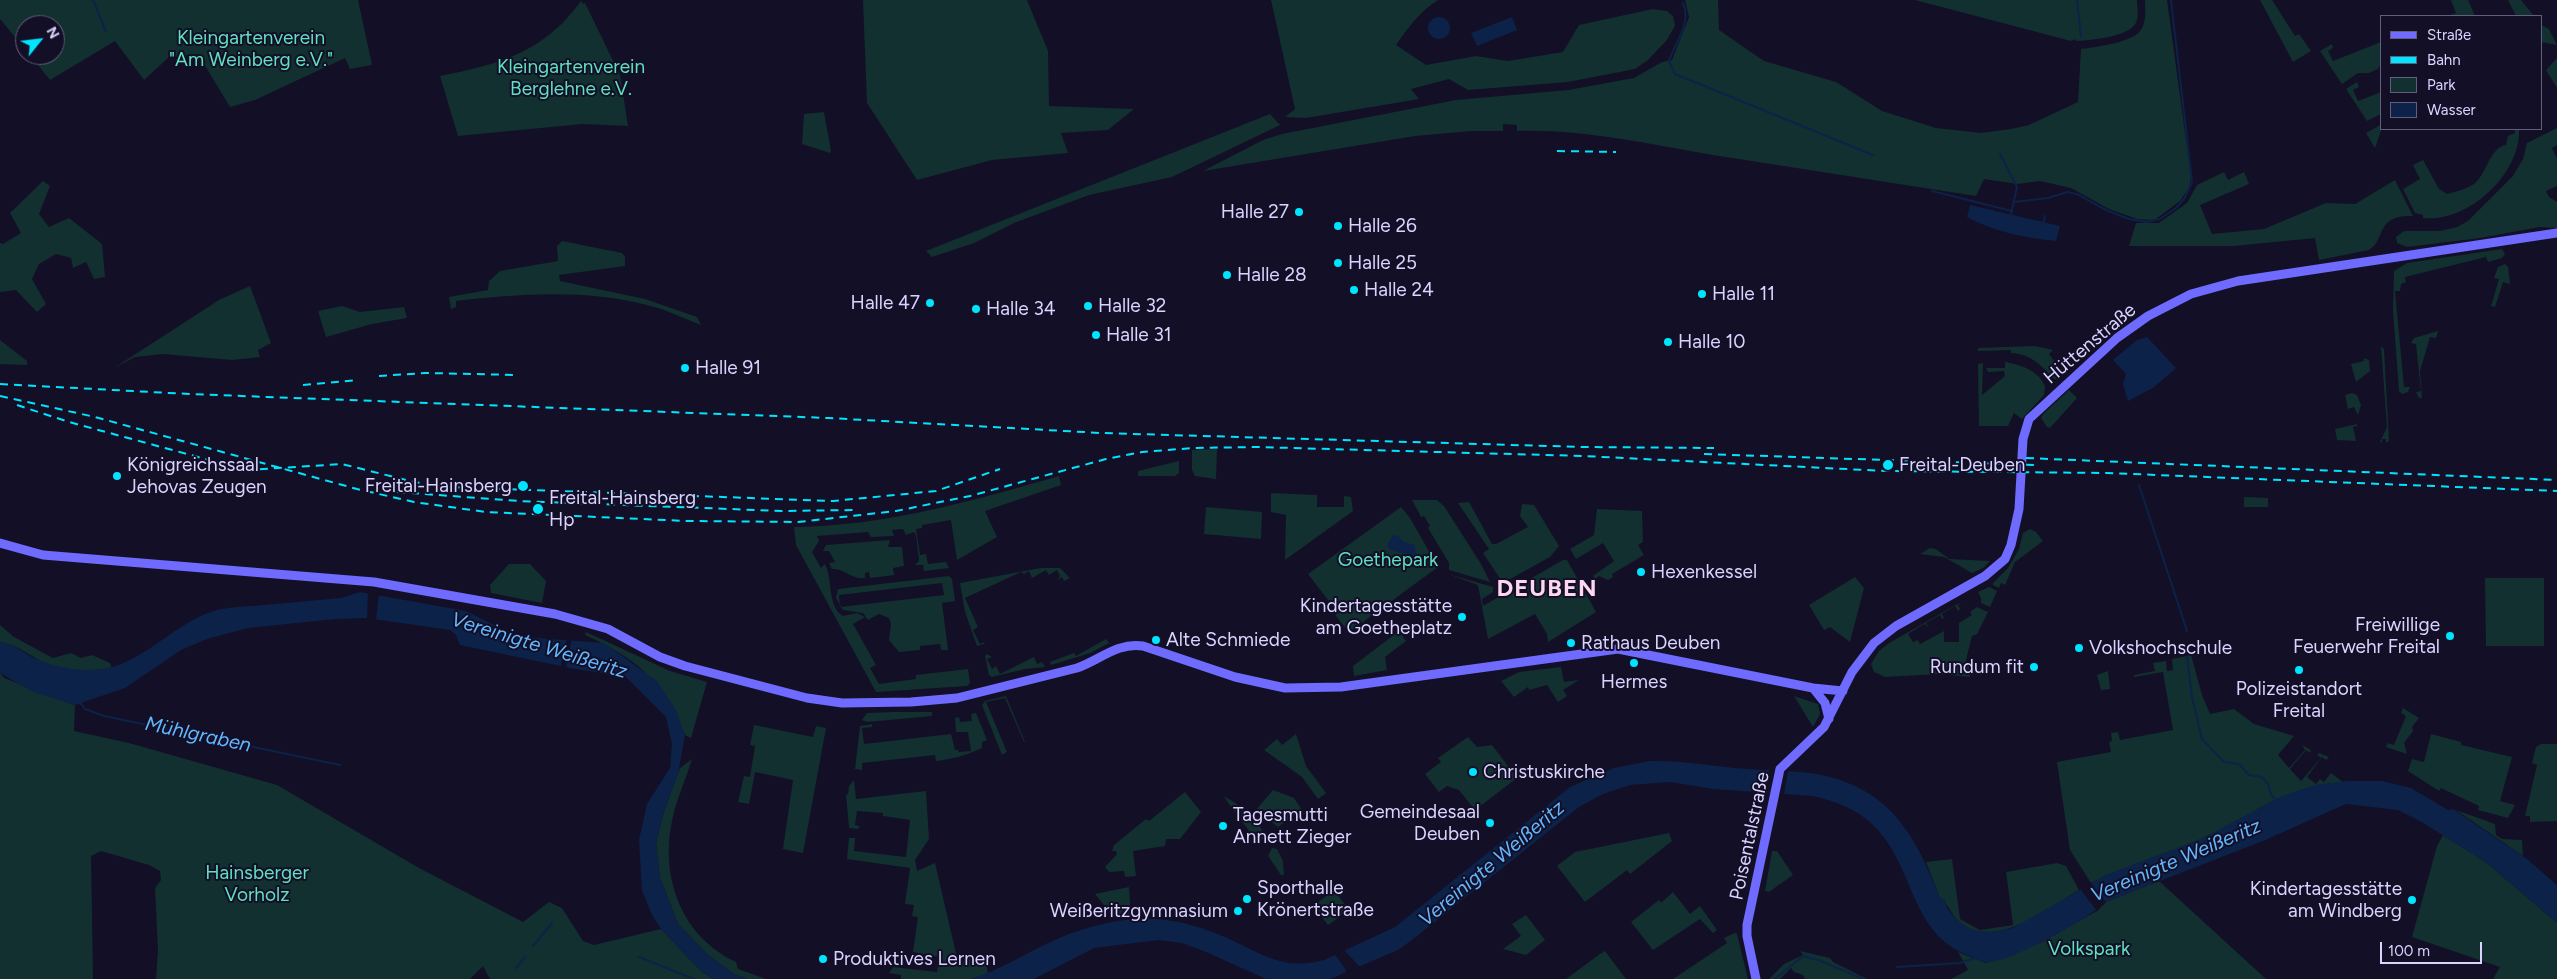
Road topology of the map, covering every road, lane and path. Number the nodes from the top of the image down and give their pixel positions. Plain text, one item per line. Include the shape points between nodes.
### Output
1 (2557, 233) edge
2 (0, 543) edge
3 (1813, 688) junction
4 (1843, 691) junction
5 (1829, 719) junction
6 (1756, 979) edge

1 - 4 main road, Hüttenstraße via 2238,281 2197,292 2151,313 2117,338 2029,418 2022,439 2018,509 2005,558 1984,576 1879,638 1857,664
2 - 3 main road via 43,555 374,582 555,614 608,629 660,657 685,666 807,698 842,703 957,698 1077,668 1120,646 1130,645 1142,646 1249,681 1285,688 1341,687 1618,649
3 - 4 main road
3 - 5 main road via 1825,703
4 - 5 main road, Poisentalstraße
5 - 6 main road, Poisentalstraße via 1780,770 1747,925

